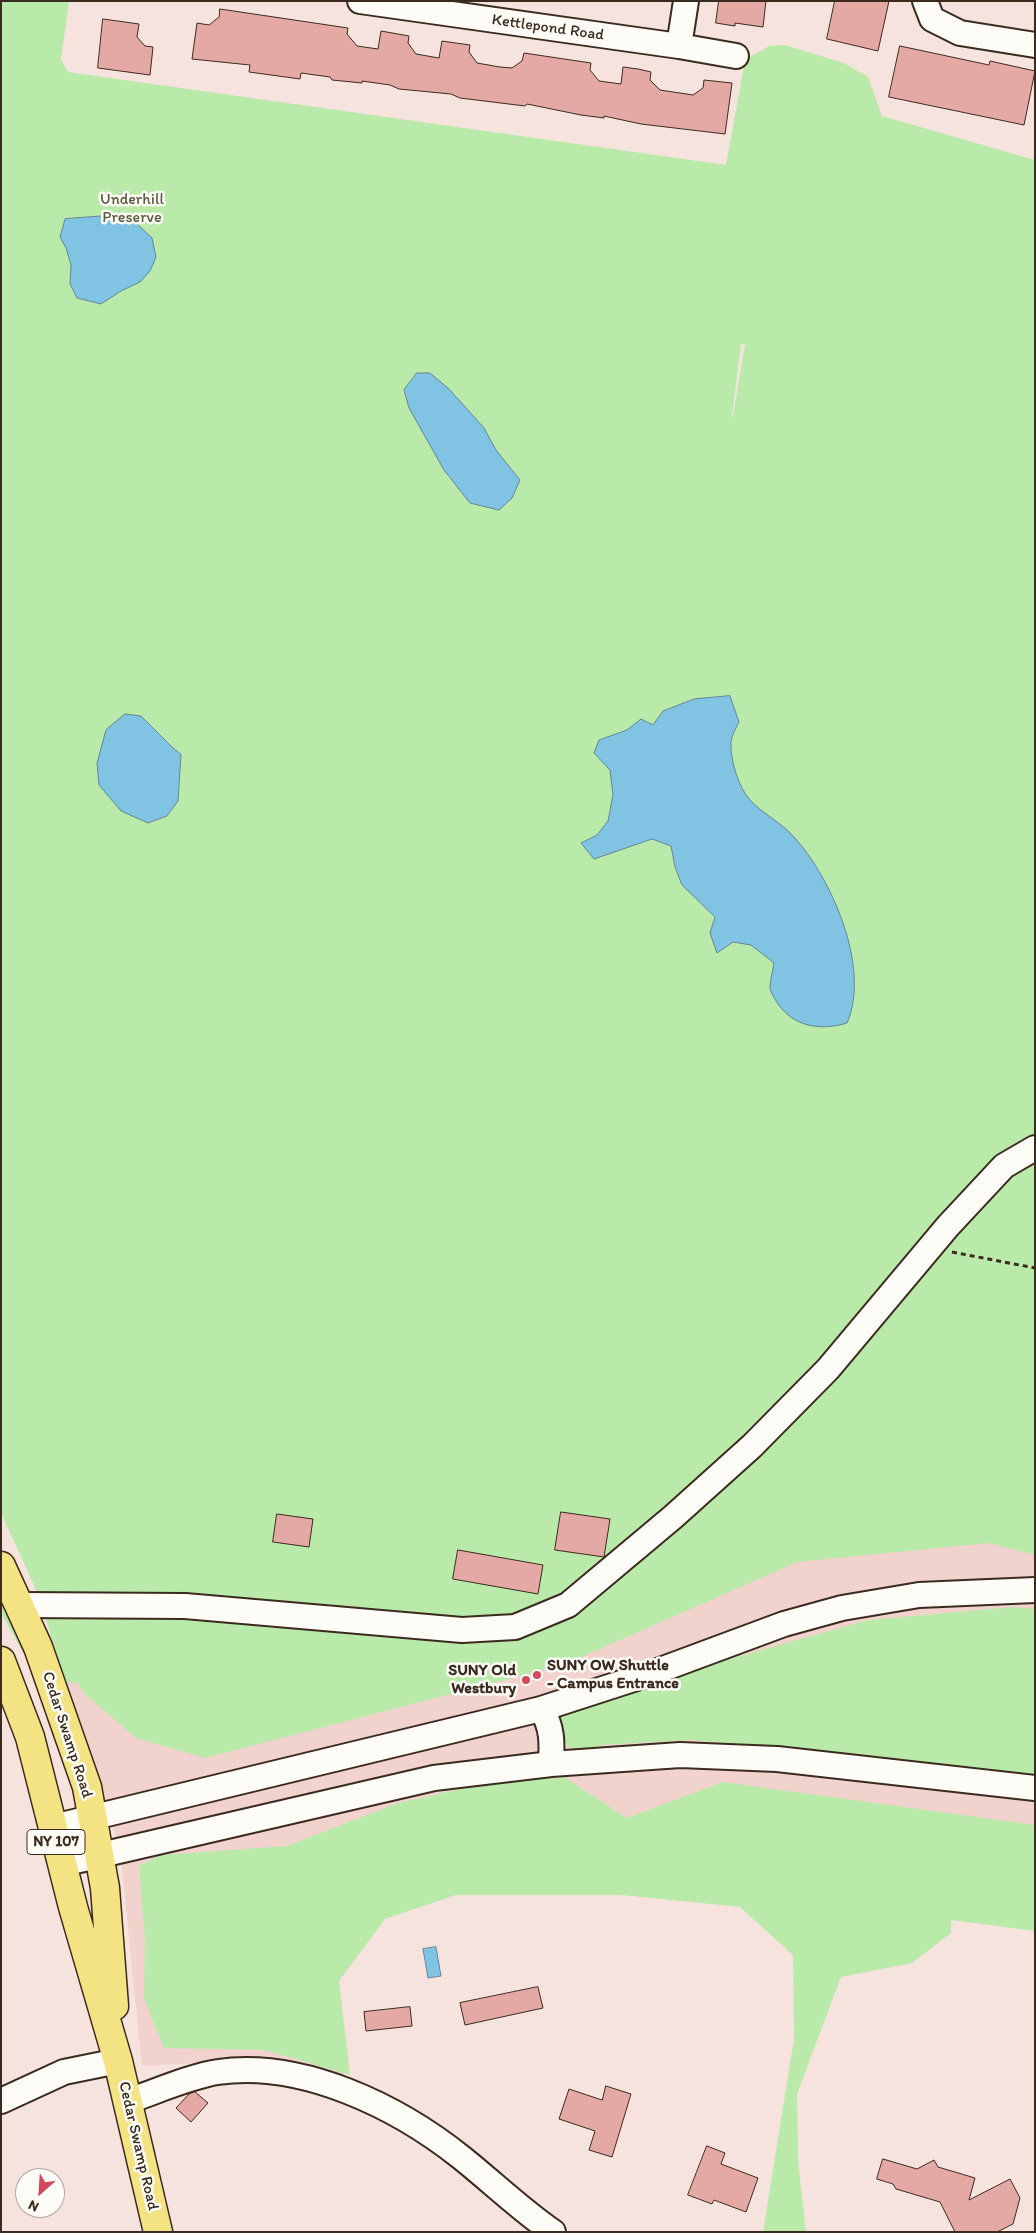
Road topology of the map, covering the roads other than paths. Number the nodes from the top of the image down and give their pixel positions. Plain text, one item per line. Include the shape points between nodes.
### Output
1 (360, 1) edge
2 (686, 1) edge
3 (925, 1) edge
4 (1035, 45) edge
5 (679, 46) junction
6 (736, 56) dead end
7 (1035, 1148) edge
8 (1, 1566) edge
9 (1035, 1590) edge
10 (19, 1605) junction
11 (4, 1673) edge
12 (541, 1710) junction
13 (551, 1764) junction
14 (1035, 1788) edge
15 (92, 1817) junction
16 (53, 1827) junction
17 (99, 1854) junction
18 (62, 1864) junction
19 (118, 2060) junction
20 (1, 2101) edge
21 (128, 2101) junction
22 (158, 2232) edge
23 (553, 2232) edge

1 - 5 street, Kettlepond Road
2 - 5 street
3 - 4 street via 932,19 960,33
5 - 6 street, Kettlepond Road
7 - 10 street via 1004,1166 929,1248 828,1369 752,1446 568,1605 515,1627 462,1630 185,1606
8 - 10 main road, Cedar Swamp Road / NY 107
9 - 12 street via 919,1595 842,1608 784,1624
10 - 15 main road, Cedar Swamp Road / NY 107 via 38,1647 84,1778
11 - 16 main road, Cedar Swamp Road / NY 107 via 30,1737
12 - 13 street via 548,1719 552,1736
12 - 15 street
13 - 14 street via 680,1755 777,1759
13 - 17 street via 434,1778
15 - 16 street
15 - 17 main road, Cedar Swamp Road / NY 107
16 - 18 main road, Cedar Swamp Road / NY 107
17 - 18 street
17 - 19 main road, Cedar Swamp Road / NY 107 via 105,1888
18 - 19 main road, Cedar Swamp Road / NY 107
19 - 20 street, Cedar Swamp Road via 64,2072
19 - 21 main road, Cedar Swamp Road / NY 107
21 - 22 main road, Cedar Swamp Road / NY 107
21 - 23 street via 216,2072 262,2069 293,2074 383,2107 438,2140

